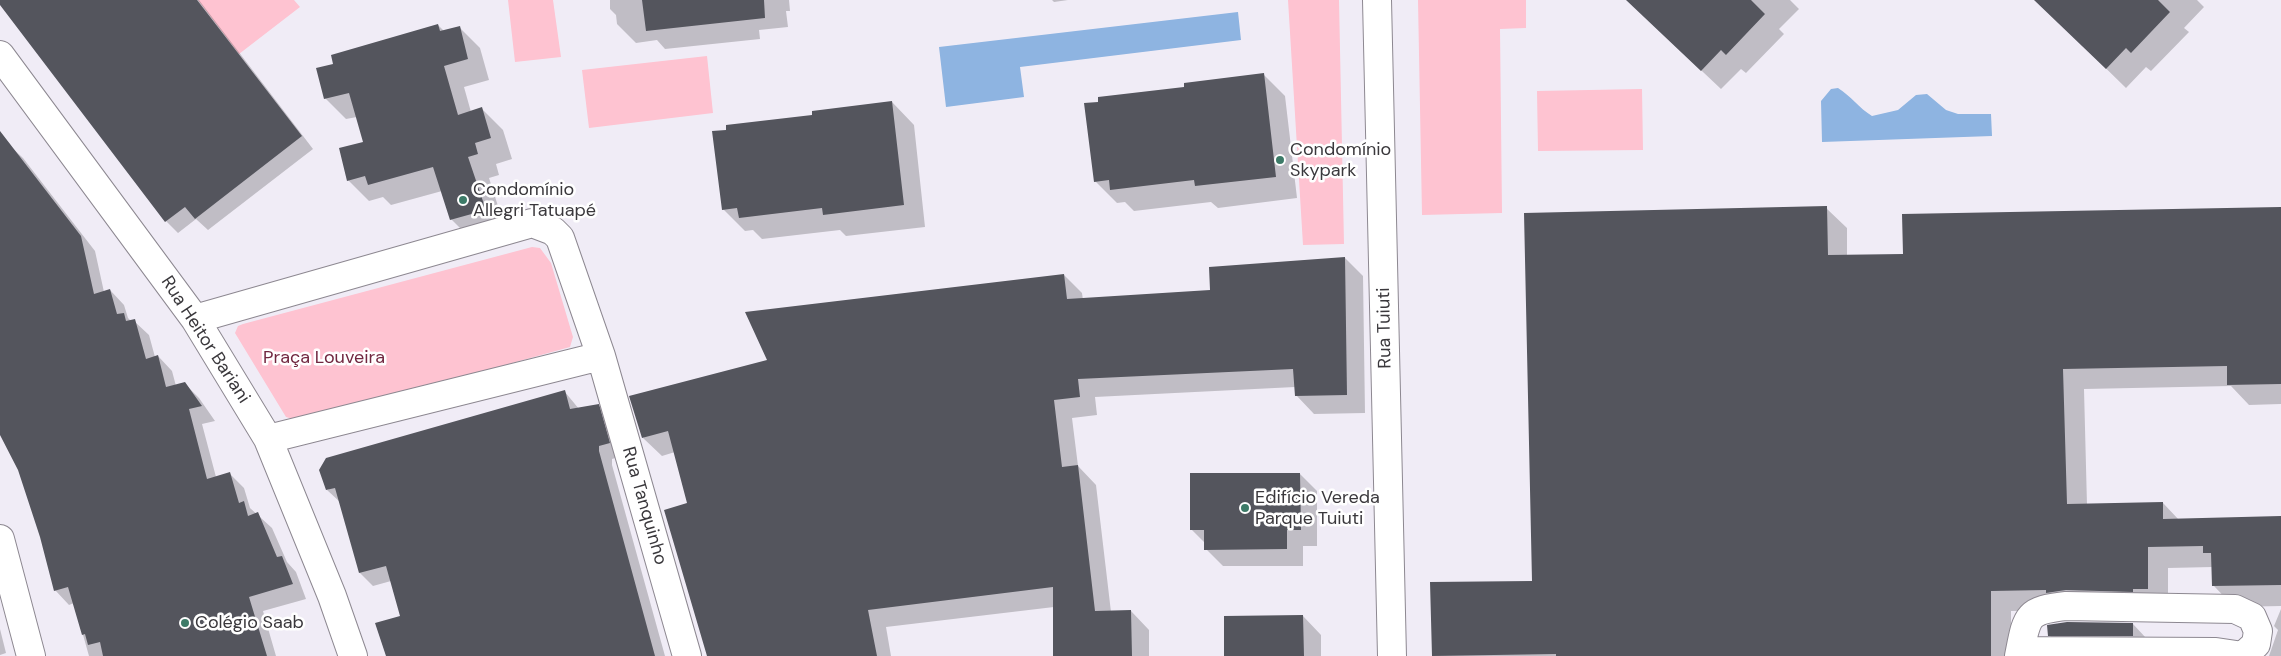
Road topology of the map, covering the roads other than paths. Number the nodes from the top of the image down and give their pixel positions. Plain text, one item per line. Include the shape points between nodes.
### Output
1 (1377, 0) edge
2 (0, 55) edge
3 (195, 319) junction
4 (601, 356) junction
5 (268, 439) junction
6 (0, 539) edge
7 (2020, 654) edge
8 (31, 656) edge
9 (352, 656) edge
10 (686, 656) edge
11 (1392, 656) edge

1 - 11 street, Rua Tuiuti
2 - 3 street, Rua Heitor Bariani
3 - 4 street via 532,223 553,231 560,238
3 - 5 street, Rua Heitor Bariani
4 - 5 street
4 - 10 street, Rua Tanquinho
5 - 9 street, Rua Heitor Bariani via 332,596
6 - 8 street
7 - 7 street via 2026,622 2032,613 2043,608 2235,608 2252,617 2258,631 2256,644 2243,656 2216,652

